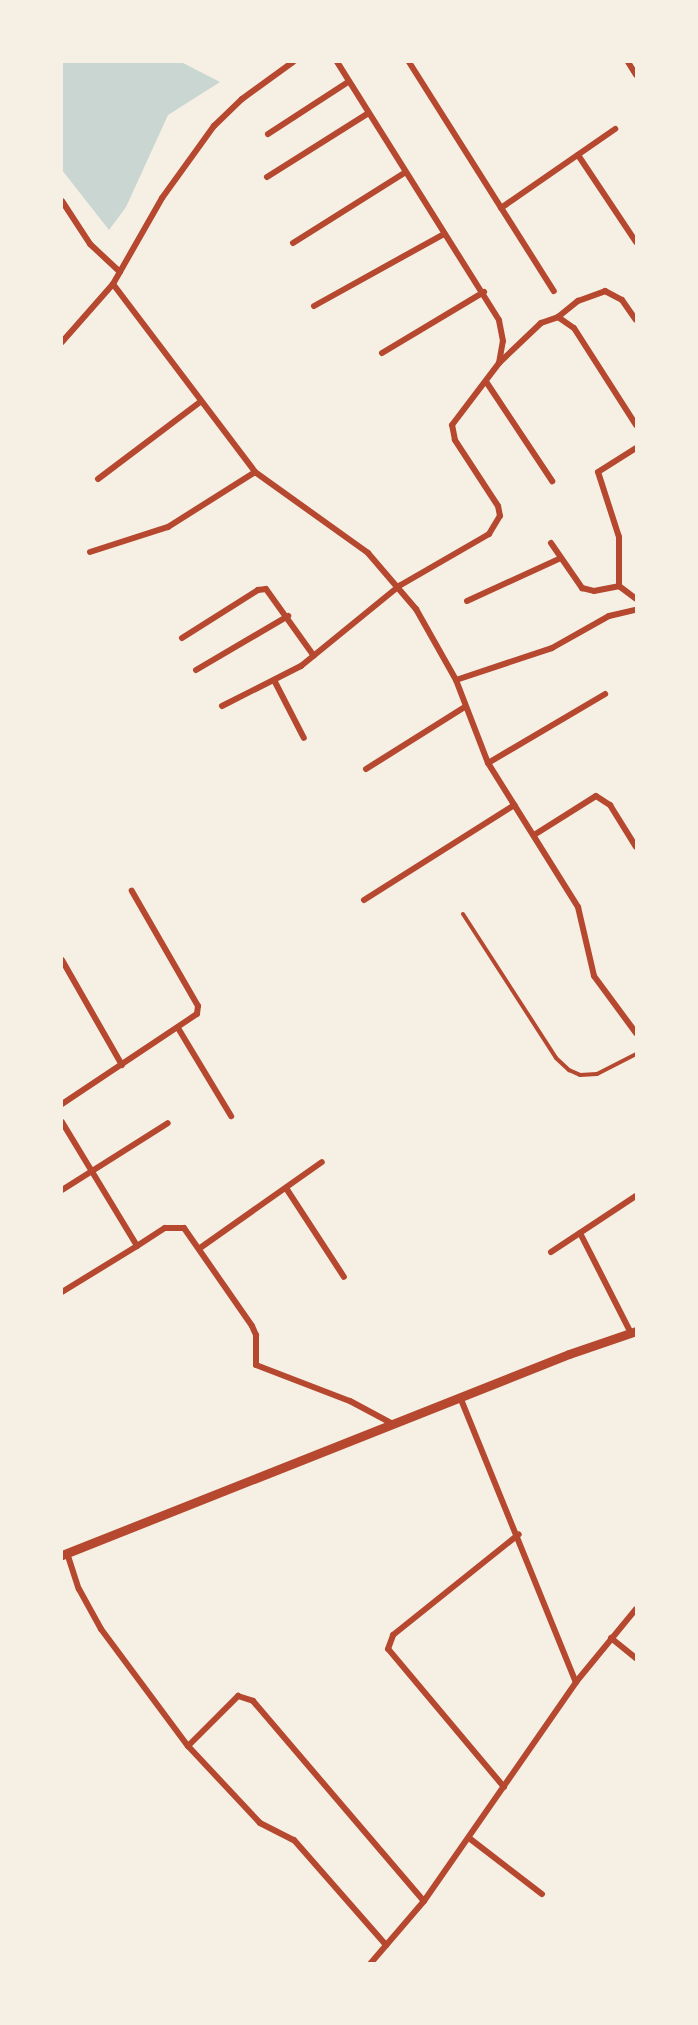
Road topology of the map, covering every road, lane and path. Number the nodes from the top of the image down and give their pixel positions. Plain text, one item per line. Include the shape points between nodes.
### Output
1 (292, 62) edge
2 (337, 62) edge
3 (409, 62) edge
4 (628, 62) edge
5 (636, 75) edge
6 (348, 82) junction
7 (367, 114) junction
8 (615, 129) dead end
9 (268, 134) dead end
10 (578, 155) junction
11 (404, 173) junction
12 (267, 177) dead end
13 (62, 201) edge
14 (501, 208) junction
15 (444, 234) junction
16 (636, 242) edge
17 (293, 243) dead end
18 (120, 272) junction
19 (113, 284) junction
20 (554, 291) dead end
21 (484, 292) junction
22 (314, 306) dead end
23 (558, 317) junction
24 (636, 320) edge
25 (62, 342) edge
26 (382, 353) dead end
27 (499, 363) junction
28 (487, 383) junction
29 (200, 402) junction
30 (636, 425) edge
31 (636, 448) edge
32 (255, 472) junction
33 (98, 478) dead end
34 (552, 481) dead end
35 (551, 543) dead end
36 (90, 552) dead end
37 (561, 558) junction
38 (399, 586) junction
39 (619, 586) junction
40 (636, 599) edge
41 (467, 601) dead end
42 (636, 610) edge
43 (288, 616) junction
44 (182, 638) dead end
45 (314, 656) junction
46 (196, 670) dead end
47 (274, 680) junction
48 (456, 680) junction
49 (605, 694) dead end
50 (222, 706) dead end
51 (465, 707) junction
52 (304, 738) dead end
53 (488, 763) junction
54 (366, 769) dead end
55 (514, 805) junction
56 (534, 835) junction
57 (636, 847) edge
58 (132, 891) dead end
59 (364, 900) dead end
60 (463, 914) dead end
61 (62, 960) edge
62 (178, 1028) junction
63 (636, 1033) edge
64 (636, 1054) edge
65 (122, 1065) junction
66 (62, 1104) edge
67 (231, 1116) dead end
68 (62, 1122) edge
69 (168, 1123) dead end
70 (322, 1162) dead end
71 (91, 1171) junction
72 (286, 1188) junction
73 (62, 1190) edge
74 (636, 1196) edge
75 (580, 1233) junction
76 (137, 1246) junction
77 (200, 1248) junction
78 (551, 1252) dead end
79 (344, 1277) dead end
80 (62, 1292) edge
81 (634, 1332) edge
82 (460, 1397) junction
83 (393, 1424) junction
84 (519, 1534) junction
85 (64, 1554) edge
86 (636, 1609) edge
87 (611, 1638) junction
88 (636, 1658) edge
89 (576, 1682) junction
90 (188, 1746) junction
91 (504, 1787) junction
92 (469, 1838) junction
93 (542, 1894) dead end
94 (424, 1901) junction
95 (386, 1945) junction
96 (370, 1964) edge

1 - 18 street via 250,92 214,126 162,198
2 - 6 street
3 - 14 street
4 - 5 street
6 - 7 street
6 - 9 street
7 - 11 street
7 - 12 street
8 - 10 street
10 - 14 street
10 - 16 street
11 - 15 street
11 - 17 street
13 - 18 street via 90,244
14 - 20 street
15 - 21 street
15 - 22 street
18 - 19 street
19 - 25 street
19 - 29 street
21 - 26 street
21 - 27 street via 501,331
23 - 24 street via 578,301 605,291 615,294
23 - 27 street via 541,323
23 - 30 street via 574,328
27 - 28 street
28 - 34 street
28 - 38 street via 457,415 453,434 498,506 500,516 489,534
29 - 32 street
29 - 33 street
31 - 39 street via 598,472 619,537
32 - 36 street via 168,527
32 - 38 street via 368,553
35 - 37 street
37 - 39 street via 582,588 594,591
37 - 41 street
38 - 45 street
38 - 48 street
39 - 40 street
42 - 48 street via 592,623 552,648
43 - 44 street via 267,589 258,590
43 - 45 street
43 - 46 street
45 - 47 street
47 - 50 street
47 - 52 street
48 - 51 street
49 - 53 street
51 - 53 street
51 - 54 street
53 - 55 street
55 - 56 street
55 - 59 street
56 - 57 street via 596,795 610,805
56 - 63 street via 578,907 594,976
58 - 62 street via 198,1006 196,1014
60 - 64 lane via 556,1058 569,1070 580,1075 597,1074
61 - 65 street
62 - 65 street
62 - 67 street
65 - 66 street
68 - 71 street
69 - 71 street
70 - 72 street
71 - 73 street
71 - 76 street
72 - 77 street
72 - 79 street
74 - 75 street
75 - 78 street
75 - 81 street
76 - 77 street via 176,1225 189,1232
76 - 80 street
77 - 83 street via 256,1335 256,1365 350,1401
81 - 82 street
82 - 83 street
82 - 84 street
83 - 85 street
84 - 89 street
84 - 91 street via 393,1635 388,1649
85 - 90 street via 101,1629
86 - 87 street
87 - 88 street
87 - 89 street
89 - 91 street
90 - 94 street via 238,1696 254,1701
90 - 95 street via 260,1823 294,1840
91 - 92 street
92 - 93 street
92 - 94 street
94 - 95 street
95 - 96 street

